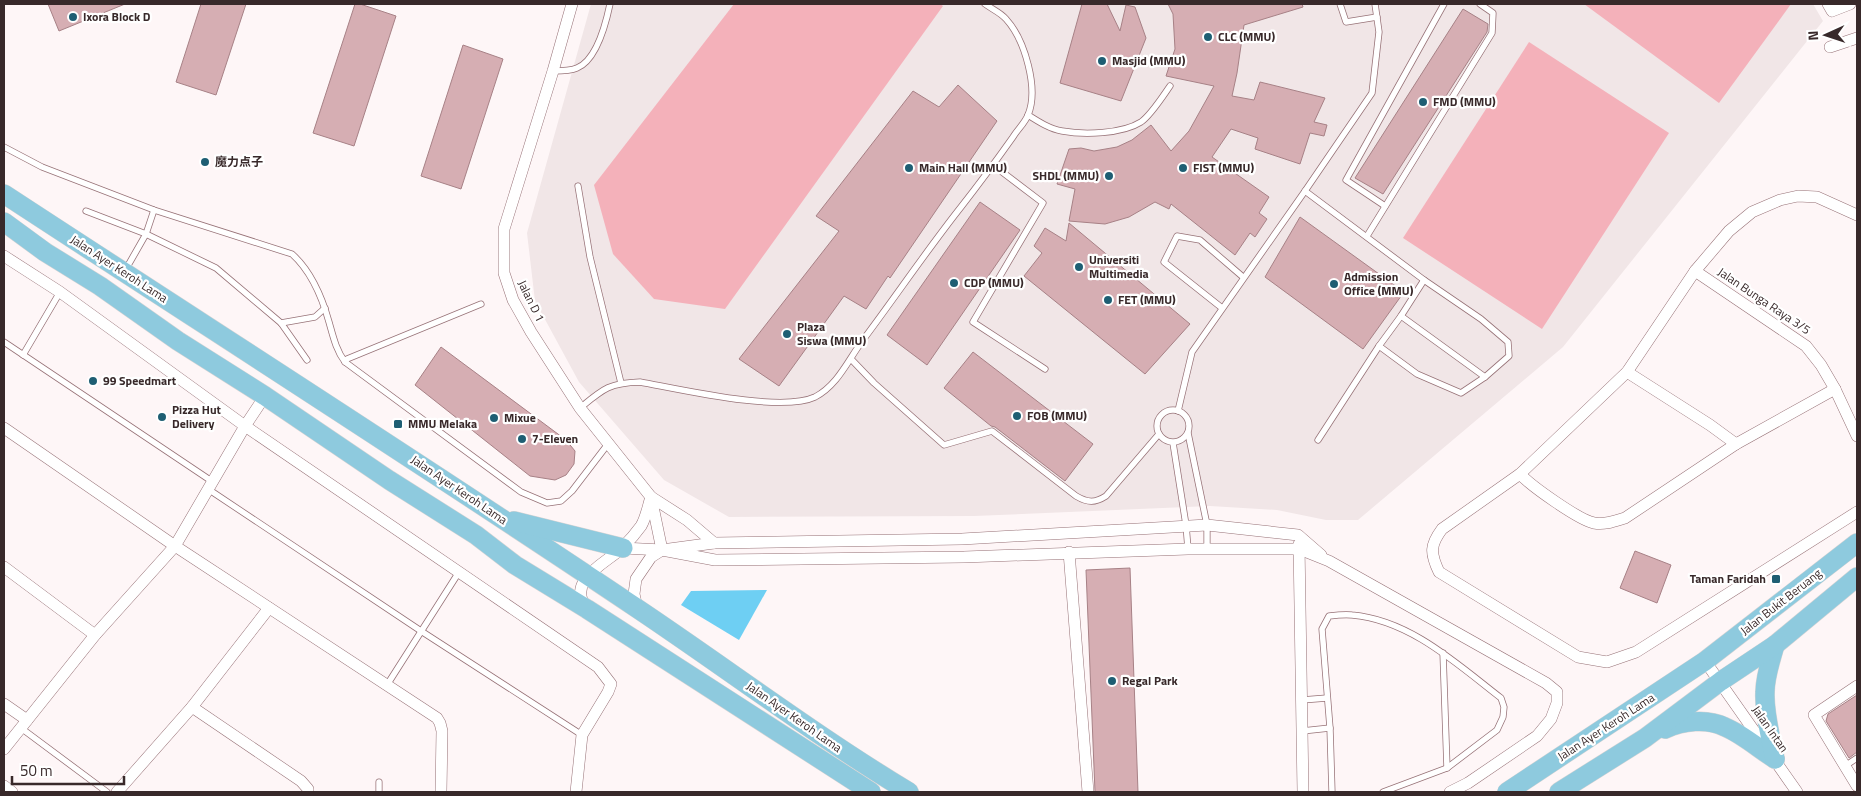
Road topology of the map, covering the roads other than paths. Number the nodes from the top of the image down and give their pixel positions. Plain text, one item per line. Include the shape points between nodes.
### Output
1 (572, 4) edge
2 (610, 4) edge
3 (985, 4) edge
4 (1340, 4) edge
5 (1374, 4) edge
6 (1444, 4) edge
7 (1480, 4) edge
8 (1828, 4) edge
9 (1850, 4) edge
10 (1376, 17) junction
11 (1857, 38) edge
12 (1830, 47) dead end
13 (554, 71) junction
14 (1170, 86) dead end
15 (1028, 115) junction
16 (4, 146) edge
17 (993, 165) junction
18 (578, 186) dead end
19 (1306, 191) junction
20 (4, 194) edge
21 (1385, 206) junction
22 (86, 210) dead end
23 (154, 210) junction
24 (1857, 215) edge
25 (4, 222) edge
26 (146, 234) junction
27 (1367, 236) junction
28 (4, 256) edge
29 (1695, 271) junction
30 (125, 273) junction
31 (1243, 278) junction
32 (1424, 280) junction
33 (60, 292) junction
34 (481, 304) dead end
35 (325, 308) junction
36 (1222, 308) junction
37 (1401, 316) junction
38 (281, 323) junction
39 (205, 326) junction
40 (4, 342) edge
41 (1379, 346) junction
42 (23, 355) junction
43 (851, 359) junction
44 (307, 360) dead end
45 (344, 362) junction
46 (1045, 369) dead end
47 (1627, 372) junction
48 (1485, 377) junction
49 (621, 383) junction
50 (1835, 389) junction
51 (265, 396) junction
52 (580, 408) junction
53 (1178, 410) junction
54 (359, 424) junction
55 (245, 426) junction
56 (4, 428) edge
57 (1188, 433) junction
58 (1158, 434) junction
59 (1857, 436) edge
60 (1318, 440) dead end
61 (1173, 443) junction
62 (608, 444) junction
63 (1736, 444) junction
64 (1520, 474) junction
65 (211, 486) junction
66 (650, 497) junction
67 (1857, 512) edge
68 (501, 518) junction
69 (1207, 525) junction
70 (1186, 526) junction
71 (1298, 534) junction
72 (714, 543) junction
73 (1857, 543) edge
74 (175, 546) junction
75 (623, 548) junction
76 (1188, 549) junction
77 (1207, 549) junction
78 (1299, 549) junction
79 (662, 550) junction
80 (1069, 552) junction
81 (1329, 561) junction
82 (4, 566) edge
83 (459, 572) junction
84 (587, 576) junction
85 (1857, 577) edge
86 (269, 608) junction
87 (638, 608) junction
88 (587, 609) junction
89 (421, 631) junction
90 (94, 635) junction
91 (1775, 645) junction
92 (1443, 653) junction
93 (1705, 661) junction
94 (1721, 682) junction
95 (387, 685) junction
96 (1857, 686) edge
97 (1327, 698) junction
98 (1302, 700) junction
99 (4, 704) edge
100 (192, 707) junction
101 (24, 724) junction
102 (1330, 728) junction
103 (1302, 731) junction
104 (582, 735) junction
105 (1645, 738) junction
106 (4, 749) edge
107 (1857, 758) edge
108 (1775, 759) junction
109 (1845, 766) junction
110 (1447, 768) junction
111 (379, 782) dead end
112 (4, 786) edge
113 (1857, 786) edge
114 (12, 792) edge
115 (107, 792) edge
116 (118, 792) edge
117 (308, 792) edge
118 (379, 792) edge
119 (441, 792) edge
120 (576, 792) edge
121 (871, 792) edge
122 (909, 792) edge
123 (1088, 792) edge
124 (1303, 792) edge
125 (1332, 792) edge
126 (1383, 792) edge
127 (1450, 792) edge
128 (1506, 792) edge
129 (1559, 792) edge
130 (1797, 792) edge

1 - 13 street, Jalan D 1
2 - 13 lane via 604,29 587,61 577,68
3 - 15 lane via 1006,19 1026,55 1031,77
4 - 10 lane via 1346,22
5 - 10 lane
6 - 21 lane via 1346,180
7 - 21 lane via 1493,13 1492,34
8 - 9 street via 1832,11
10 - 19 lane via 1379,32 1372,93
11 - 12 street
13 - 52 street, Jalan D 1 via 504,229 504,272 513,300
14 - 15 lane via 1142,121 1121,130 1096,133 1062,131
15 - 17 lane
16 - 23 lane via 42,167
17 - 43 lane
17 - 46 lane via 1043,203 973,322
18 - 49 lane via 590,256
19 - 27 lane
19 - 31 lane
20 - 30 main road, Jalan Ayer Keroh Lama
21 - 27 lane
22 - 26 lane
23 - 26 lane
23 - 35 lane via 292,254 303,263
24 - 29 street via 1817,197 1798,196 1780,200 1752,212 1728,231
25 - 51 main road, Jalan Ayer Keroh Lama
26 - 30 lane
26 - 38 lane via 216,268
27 - 32 lane
28 - 33 street
29 - 47 street
29 - 50 street, Jalan Bunga Raya 3/5 via 1806,346
30 - 39 main road, Jalan Ayer Keroh Lama
31 - 36 lane
31 - 36 lane via 1200,240 1177,236 1164,262
32 - 37 lane
32 - 48 lane via 1508,342 1509,356
33 - 42 lane
33 - 55 street
34 - 45 lane
35 - 38 lane via 315,317
35 - 45 lane via 338,353
36 - 53 lane via 1192,352
37 - 41 lane
37 - 48 lane
38 - 44 lane
39 - 51 main road via 227,350 263,375
39 - 54 main road, Jalan Ayer Keroh Lama
40 - 42 lane
41 - 48 lane via 1417,374 1461,393
41 - 60 lane
42 - 65 lane
43 - 49 lane via 833,384 814,397 791,403 763,402 640,382
43 - 58 lane via 944,445 992,431 1087,502 1106,496
45 - 62 lane via 521,492 546,502 561,501 572,492
47 - 63 street
47 - 64 street
49 - 52 lane via 603,389
50 - 59 street, Jalan Bunga Raya 3/5
50 - 63 street
51 - 54 main road via 297,395 342,423
51 - 55 street
51 - 88 main road, Jalan Ayer Keroh Lama via 476,535 514,565
52 - 62 street, Jalan D 1
53 - 57 lane via 1186,415
53 - 58 lane via 1163,413 1158,419
54 - 68 main road, Jalan Ayer Keroh Lama
55 - 65 street
55 - 83 street
56 - 74 street
57 - 61 lane
57 - 69 lane
58 - 61 lane
61 - 70 lane
62 - 66 street, Jalan D 1
63 - 64 street via 1625,518 1609,523 1594,523 1581,517 1529,484
64 - 67 street via 1442,528 1433,540 1432,558 1439,572 1578,657 1607,662 1636,652
65 - 74 street
65 - 89 lane
66 - 72 street via 687,520
66 - 75 street via 642,525
66 - 79 street, Jalan D 1
68 - 75 main road
68 - 84 main road, Jalan Ayer Keroh Lama
69 - 70 street
69 - 71 street
69 - 77 lane
70 - 72 street via 962,539
70 - 76 lane
71 - 78 street
71 - 81 street
72 - 79 street
73 - 93 main road, Jalan Bukit Beruang
74 - 86 street
74 - 90 street
75 - 79 street
75 - 84 street
76 - 77 street
76 - 80 street
77 - 78 street
78 - 81 street
78 - 98 street
79 - 80 street via 715,560 964,557
79 - 87 street via 651,557 636,579 634,594
80 - 123 street
81 - 127 street via 1557,692 1551,719 1537,736
82 - 90 street
83 - 89 lane
83 - 104 street via 605,674 611,684 608,692
84 - 87 main road, Jalan Ayer Keroh Lama
84 - 88 street via 581,589 581,600
85 - 91 main road
86 - 95 street
86 - 100 street
87 - 122 main road, Jalan Ayer Keroh Lama via 866,766
88 - 121 main road, Jalan Ayer Keroh Lama
89 - 95 lane
89 - 104 lane
90 - 101 street
91 - 94 main road
91 - 108 main road via 1764,691
92 - 97 lane via 1393,624 1352,615 1329,616 1322,629
92 - 110 lane
92 - 110 lane via 1500,698 1504,707 1496,730
93 - 94 street, Jalan Intan
93 - 128 main road, Jalan Ayer Keroh Lama
94 - 105 main road
94 - 108 street, Jalan Intan
95 - 119 street via 432,714 440,723
96 - 109 street via 1814,714
97 - 98 lane
97 - 102 lane
98 - 103 street
99 - 101 street
100 - 116 street
100 - 117 street via 302,781
101 - 106 street
101 - 115 lane
102 - 103 lane
102 - 125 lane
103 - 124 street
104 - 120 street
105 - 108 main road via 1676,724 1707,723 1725,726
105 - 129 main road
107 - 109 lane
108 - 130 street, Jalan Intan
109 - 113 street
110 - 126 lane
111 - 118 lane
112 - 114 street

